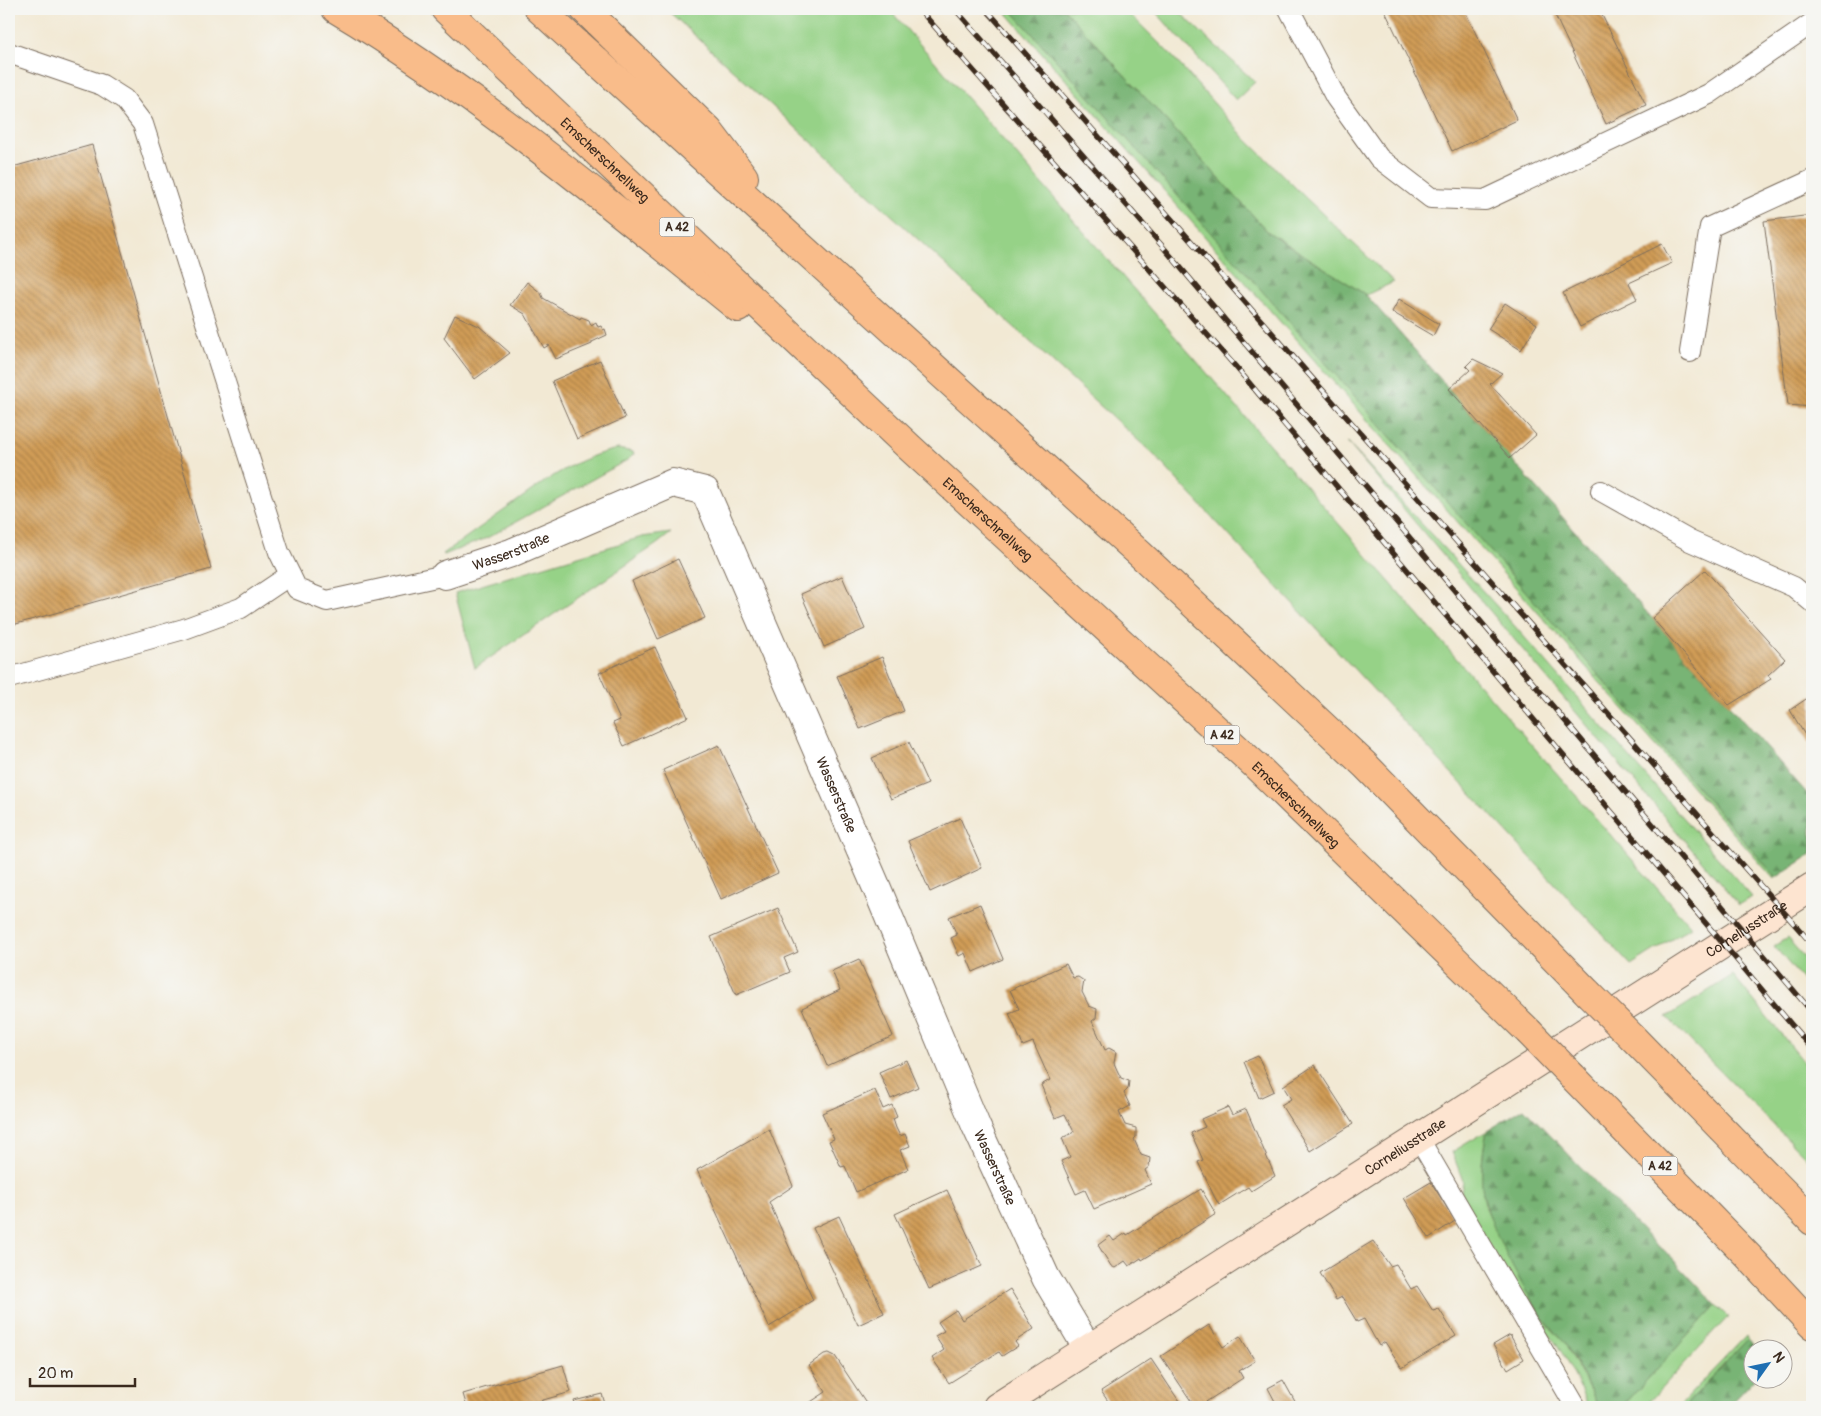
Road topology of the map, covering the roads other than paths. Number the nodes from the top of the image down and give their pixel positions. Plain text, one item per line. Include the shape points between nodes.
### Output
1 (336, 9) edge
2 (445, 9) edge
3 (539, 9) edge
4 (584, 9) edge
5 (1289, 9) edge
6 (1812, 22) edge
7 (9, 53) edge
8 (1812, 180) edge
9 (784, 230) junction
10 (1690, 352) dead end
11 (908, 446) junction
12 (1602, 491) dead end
13 (290, 575) junction
14 (445, 575) joint
15 (1812, 602) edge
16 (9, 678) edge
17 (1812, 887) edge
18 (1419, 1140) junction
19 (1805, 1213) edge
20 (1812, 1326) edge
21 (1088, 1349) junction
22 (996, 1407) edge
23 (1576, 1407) edge

1 - 11 highway via 471,97
2 - 11 highway, Emscherschnellweg / A 42
3 - 9 highway
4 - 9 highway via 709,131
5 - 6 lane via 1336,98 1379,158 1431,198 1485,200 1709,94
7 - 13 lane via 102,85 124,100 143,124 279,552
8 - 10 lane via 1710,227
9 - 19 highway, bridge via 1140,554 1365,765
11 - 20 highway, Emscherschnellweg / A 42, bridge via 1255,765 1528,1031
12 - 15 lane via 1690,541 1794,586
13 - 14 lane via 296,588 327,601
13 - 16 lane via 242,608 184,629
14 - 21 street, Wasserstraße via 511,553 673,484 705,492 976,1126 1046,1278
17 - 18 main road, Corneliusstraße
18 - 21 main road, Corneliusstraße
18 - 23 lane
21 - 22 main road, Corneliusstraße

